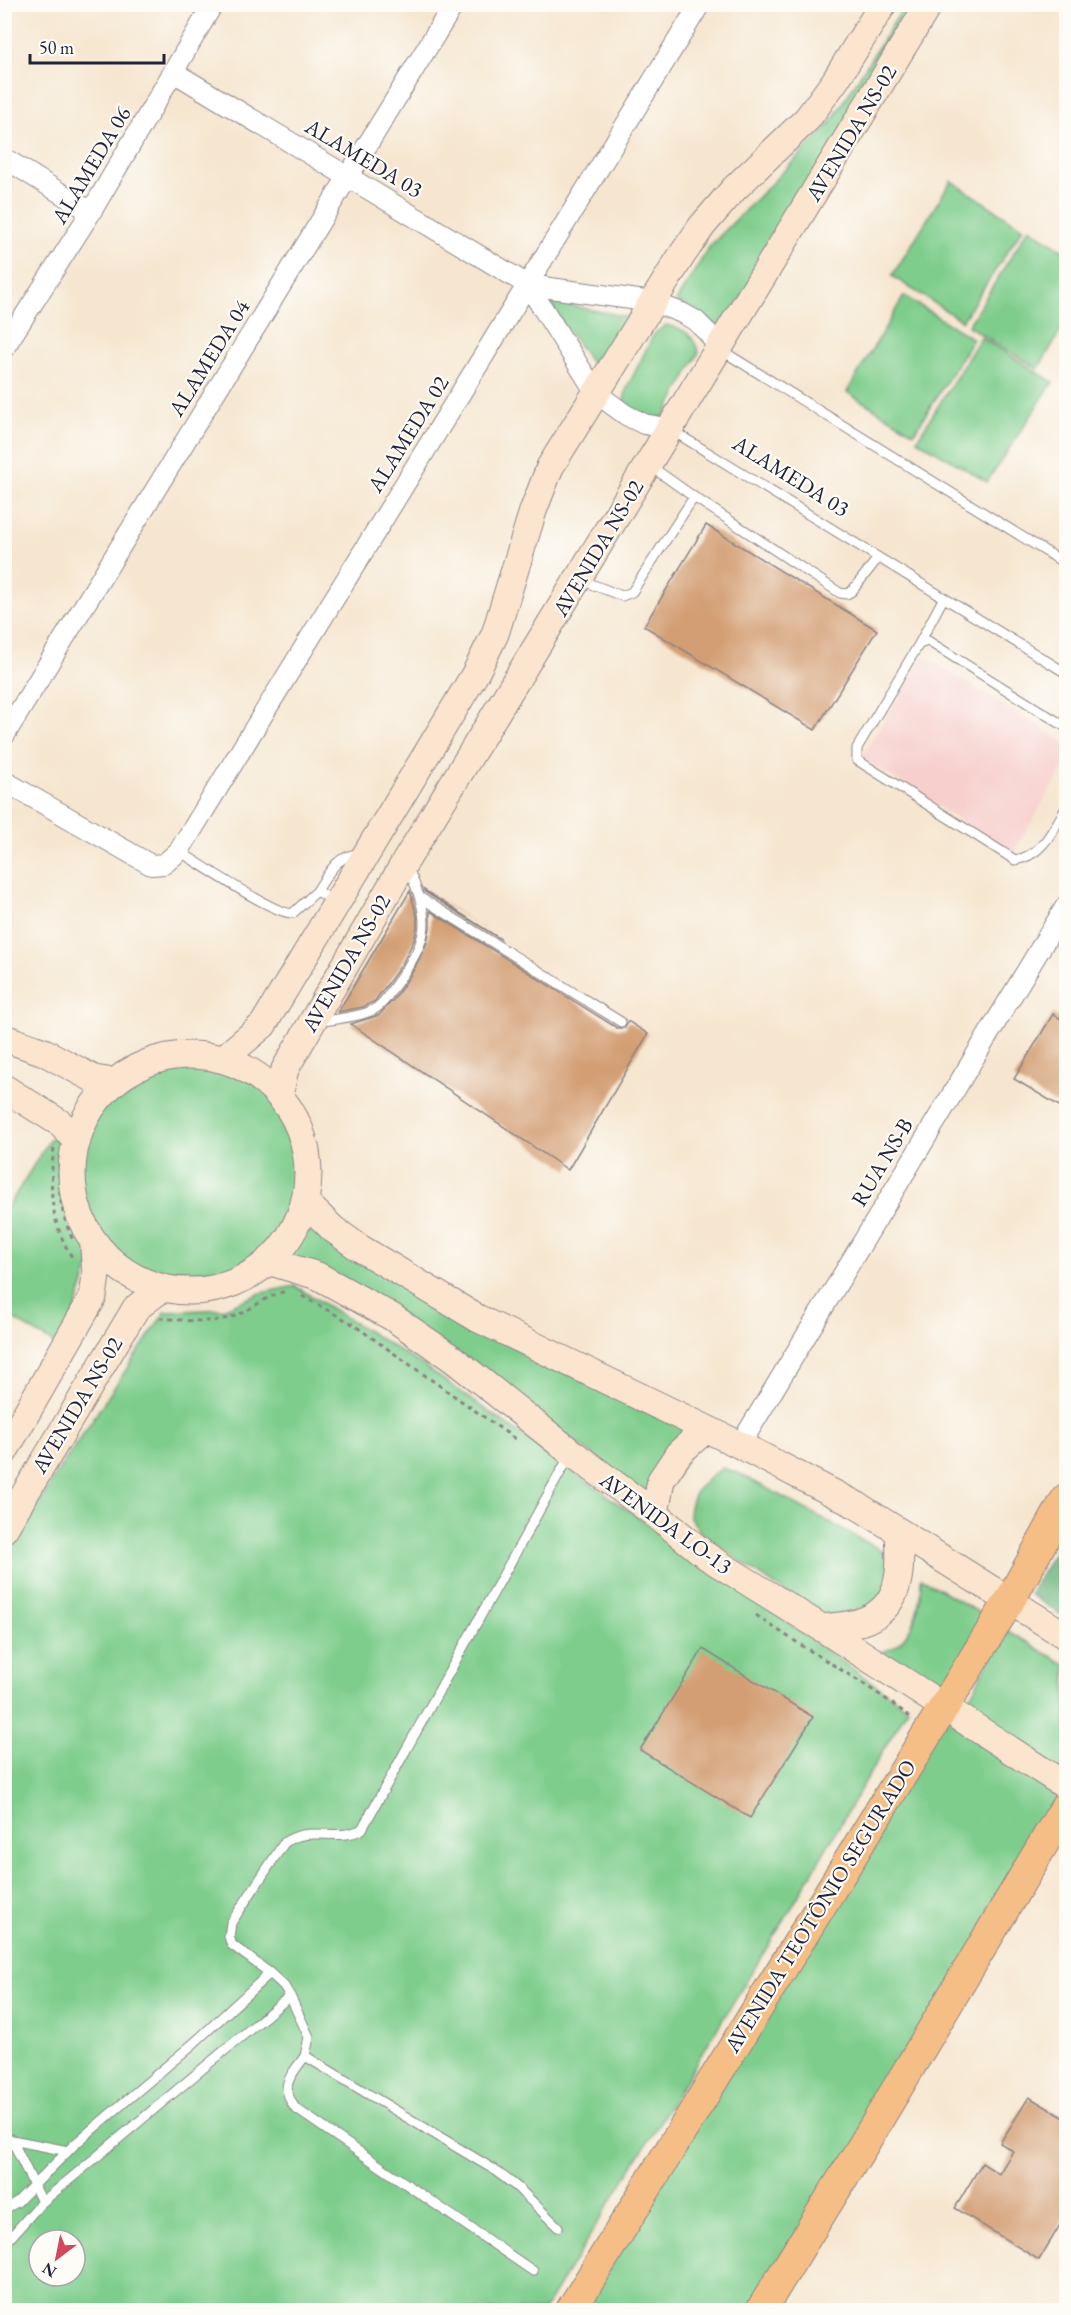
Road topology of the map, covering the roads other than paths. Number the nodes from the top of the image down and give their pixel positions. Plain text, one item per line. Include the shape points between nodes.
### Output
1 (213, 4) edge
2 (454, 4) edge
3 (700, 4) edge
4 (883, 4) edge
5 (929, 4) edge
6 (175, 73) junction
7 (4, 158) edge
8 (348, 177) junction
9 (91, 212) junction
10 (528, 285) junction
11 (653, 302) junction
12 (4, 348) edge
13 (720, 350) junction
14 (596, 393) junction
15 (670, 429) junction
16 (649, 465) junction
17 (694, 497) junction
18 (878, 558) junction
19 (1066, 564) edge
20 (579, 579) junction
21 (943, 599) junction
22 (919, 644) junction
23 (1066, 673) edge
24 (1066, 727) edge
25 (4, 736) edge
26 (4, 781) edge
27 (1066, 808) edge
28 (179, 851) junction
29 (405, 862) junction
30 (327, 897) junction
31 (421, 898) junction
32 (1066, 906) edge
33 (621, 1022) dead end
34 (311, 1023) junction
35 (4, 1038) edge
36 (224, 1058) junction
37 (114, 1082) junction
38 (4, 1088) edge
39 (279, 1096) junction
40 (69, 1145) junction
41 (305, 1202) junction
42 (83, 1253) junction
43 (268, 1261) junction
44 (160, 1290) junction
45 (705, 1430) junction
46 (740, 1445) junction
47 (4, 1452) edge
48 (572, 1453) junction
49 (1066, 1499) edge
50 (655, 1514) junction
51 (4, 1529) edge
52 (899, 1532) junction
53 (1010, 1600) junction
54 (822, 1628) junction
55 (1066, 1636) edge
56 (943, 1706) junction
57 (1066, 1786) edge
58 (1066, 1806) edge
59 (270, 1973) junction
60 (290, 1996) junction
61 (305, 2056) junction
62 (8, 2138) edge
63 (68, 2151) junction
64 (33, 2186) junction
65 (42, 2202) junction
66 (4, 2208) edge
67 (558, 2227) dead end
68 (10, 2238) dead end
69 (533, 2271) dead end
70 (571, 2310) edge
71 (761, 2310) edge

1 - 6 street, ALAMEDA 06
2 - 8 street, ALAMEDA 04
3 - 10 street, ALAMEDA 02
4 - 11 street, AVENIDA NS-02 via 807,118 702,226
5 - 13 street, AVENIDA NS-02
6 - 8 street, ALAMEDA 03
6 - 9 street, ALAMEDA 06
7 - 9 street
8 - 10 street, ALAMEDA 03
8 - 25 street, ALAMEDA 04
9 - 12 street, ALAMEDA 06
10 - 11 street, ALAMEDA 03
10 - 14 street, ALAMEDA 03
10 - 28 street, ALAMEDA 02
11 - 13 street, ALAMEDA 03 via 696,321
11 - 14 street, AVENIDA NS-02
13 - 15 street, AVENIDA NS-02
13 - 19 lane, ALAMEDA 03
14 - 15 street, ALAMEDA 03 via 644,424
14 - 30 street, AVENIDA NS-02 via 550,468 495,634 475,674 365,855
15 - 16 street, AVENIDA NS-02
15 - 18 lane, ALAMEDA 03
16 - 17 lane
16 - 20 street, AVENIDA NS-02
17 - 18 lane via 840,593 852,591
17 - 20 lane via 632,592 622,596
18 - 21 lane, ALAMEDA 03
20 - 29 street, AVENIDA NS-02
21 - 22 lane
21 - 23 lane, ALAMEDA 03
22 - 24 lane via 928,641
22 - 27 lane via 857,748 857,760 1015,860 1038,852
26 - 28 street, ALAMEDA 02 via 141,861 164,864
28 - 30 lane via 255,898 289,914
29 - 31 lane
29 - 34 street, AVENIDA NS-02
30 - 36 street, AVENIDA NS-02 via 263,1025
31 - 33 lane
31 - 34 lane via 425,924 421,942 409,967 380,1006 370,1012
32 - 46 street, RUA NS-B
34 - 39 street, AVENIDA NS-02 via 285,1069
35 - 37 street via 45,1052 94,1079
36 - 37 street via 199,1054 162,1058
36 - 39 street via 251,1073
37 - 40 street via 91,1108
38 - 40 street via 60,1123
39 - 41 street via 300,1126 306,1146
40 - 42 street via 81,1212
41 - 43 street via 297,1221
41 - 45 street via 358,1247 477,1318
42 - 44 street
42 - 47 street, AVENIDA NS-02 via 96,1275 93,1297
43 - 44 street via 249,1276 214,1289
43 - 48 street, AVENIDA LO-13 via 318,1276 392,1317 453,1359
44 - 51 street, AVENIDA NS-02 via 136,1308
45 - 46 street
45 - 50 street via 680,1453 661,1479
46 - 52 street via 858,1506
48 - 50 street, AVENIDA LO-13
48 - 59 lane via 362,1828 352,1834 317,1832 294,1836 284,1843 231,1923 232,1945
49 - 53 main road, AVENIDA TEOTÔNIO SEGURADO
50 - 54 street, AVENIDA LO-13 via 708,1557
52 - 53 street
52 - 54 street via 901,1568 883,1611 860,1622
53 - 55 street
53 - 56 main road, AVENIDA TEOTÔNIO SEGURADO
54 - 56 street, AVENIDA LO-13
56 - 57 street, AVENIDA LO-13
56 - 70 main road, AVENIDA TEOTÔNIO SEGURADO
58 - 71 main road
59 - 60 lane
59 - 63 lane
60 - 61 lane via 309,2037
60 - 65 lane
61 - 67 lane via 493,2169
61 - 69 lane via 286,2084 287,2097 295,2109
62 - 63 lane
62 - 64 lane
63 - 64 lane
64 - 65 lane
64 - 66 lane via 17,2202
65 - 68 lane

